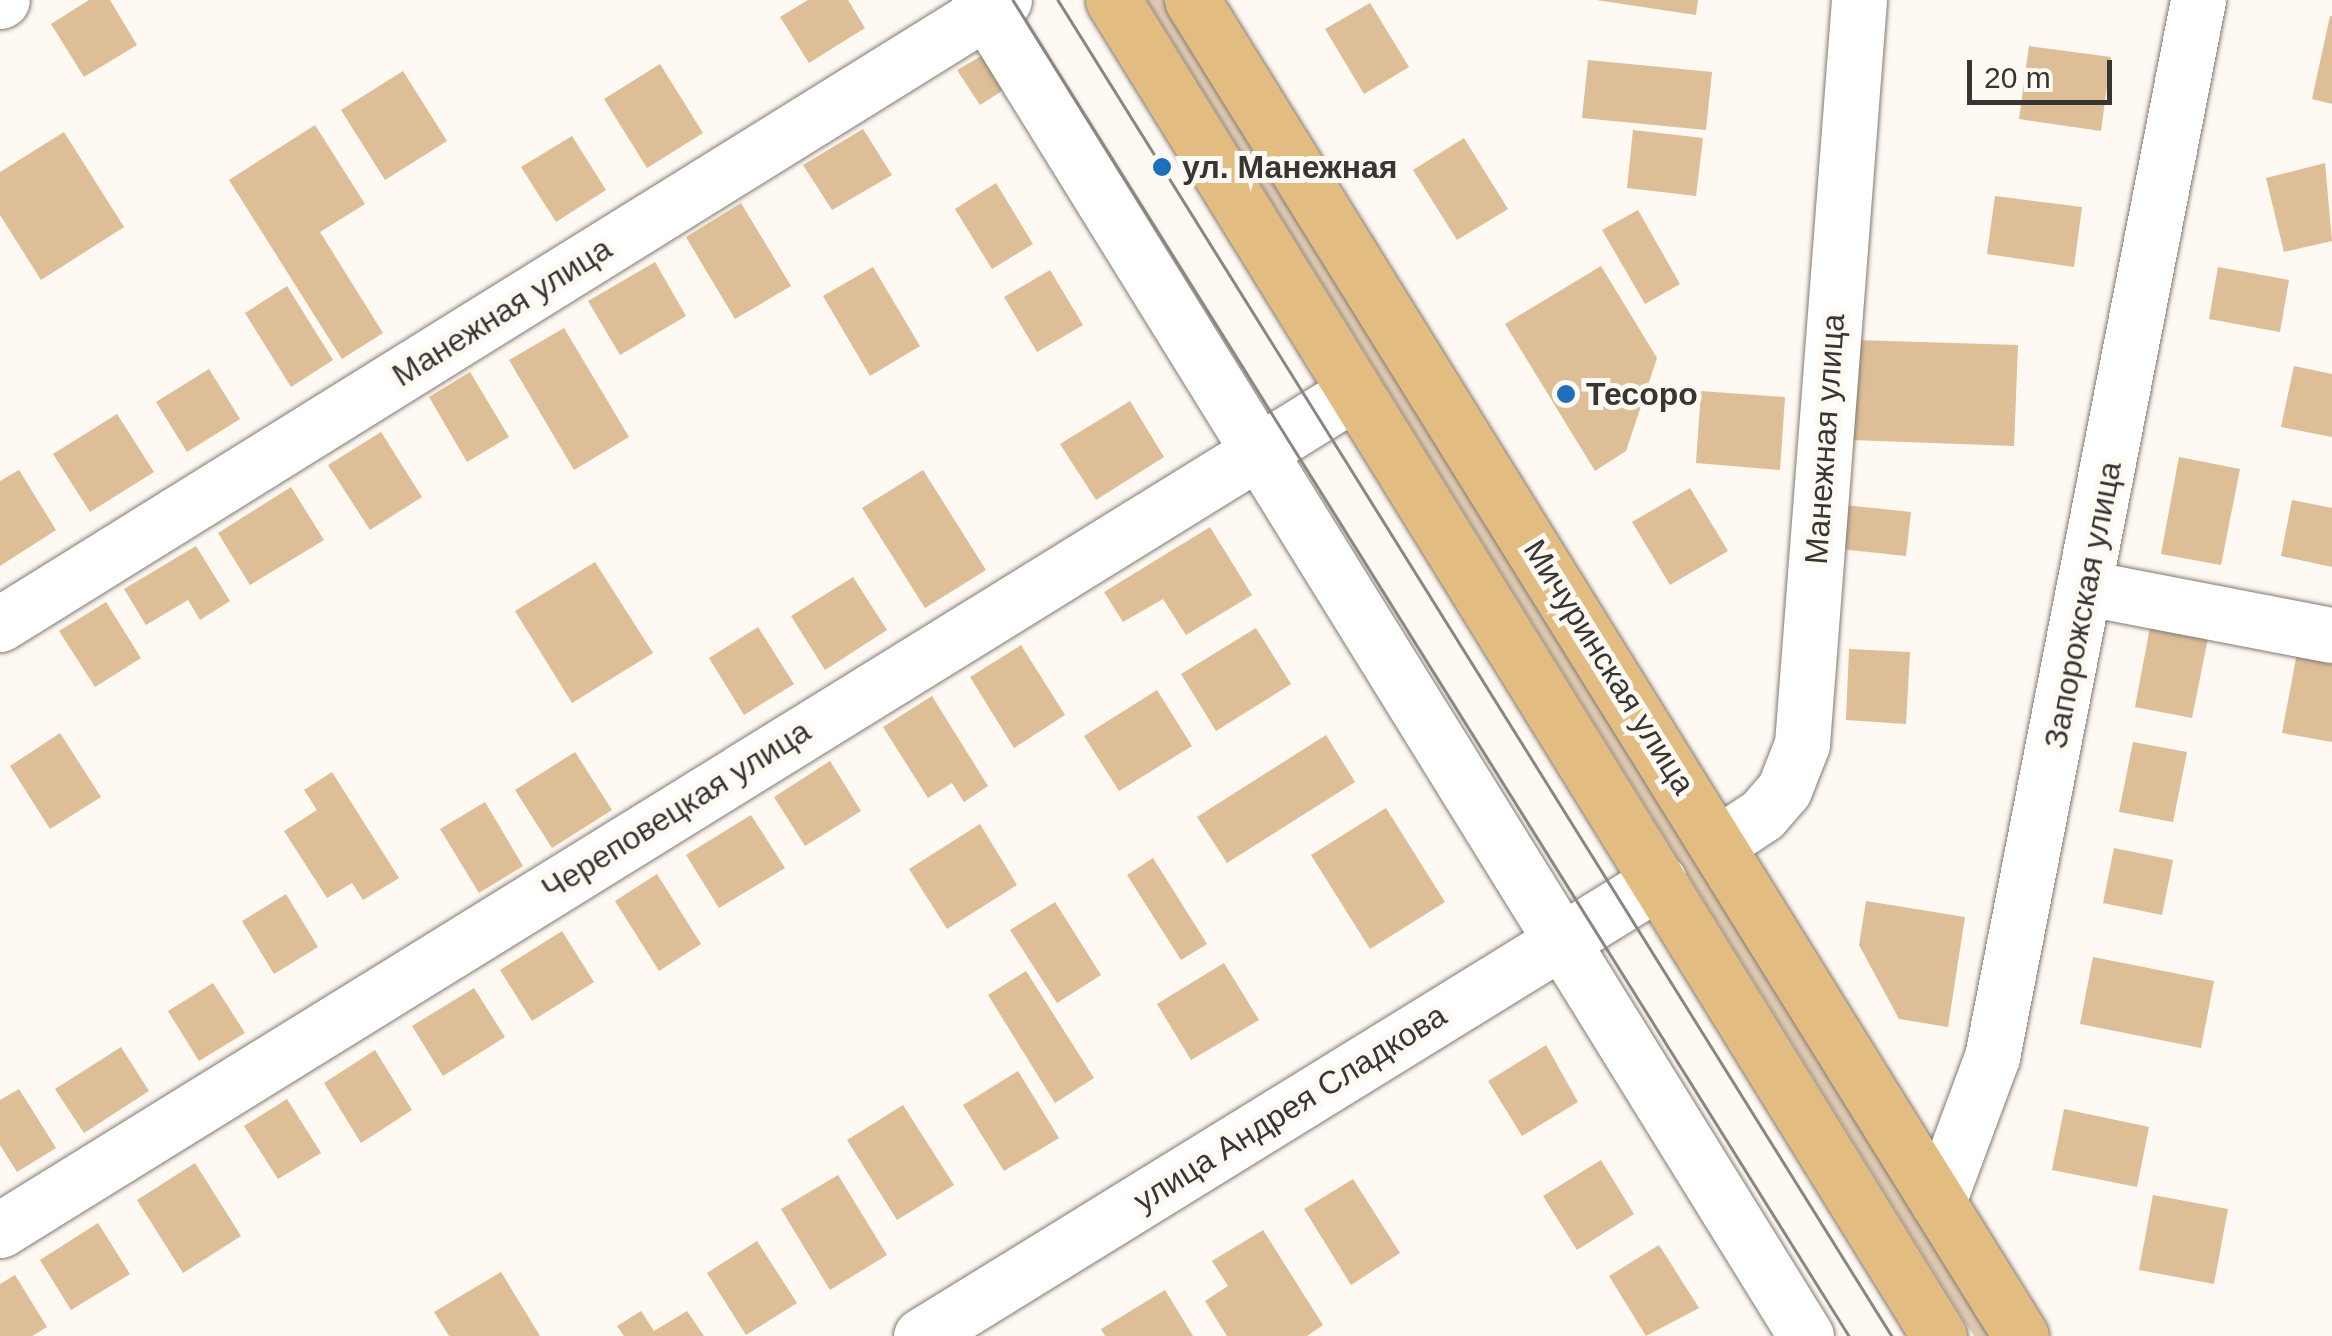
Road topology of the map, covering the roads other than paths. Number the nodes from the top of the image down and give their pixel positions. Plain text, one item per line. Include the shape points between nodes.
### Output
1 (1113, 0) edge
2 (1192, 0) edge
3 (1858, 0) edge
4 (2198, 0) edge
5 (990, 4) edge
6 (1353, 392) junction
7 (1257, 450) junction
8 (2087, 588) junction
9 (0, 624) edge
10 (2332, 635) edge
11 (1718, 844) junction
12 (1659, 881) junction
13 (1562, 941) junction
14 (1938, 1202) junction
15 (0, 1230) edge
16 (921, 1336) edge
17 (1806, 1336) edge
18 (1938, 1336) edge
19 (2021, 1336) edge

1 - 6 main road
2 - 11 main road, Мичуринская улица
3 - 11 street, Манежная улица via 1802,744 1784,790 1762,815
4 - 8 street, Запорожская улица
5 - 7 street
5 - 9 street, Манежная улица
6 - 7 street, Череповецкая улица
6 - 12 main road
7 - 13 street
7 - 15 street, Череповецкая улица
8 - 10 street
8 - 14 street, Запорожская улица via 1992,1058
11 - 14 main road, Мичуринская улица
12 - 13 street, улица Андрея Сладкова
12 - 18 main road
13 - 16 street, улица Андрея Сладкова
13 - 17 street
14 - 19 main road, Мичуринская улица

